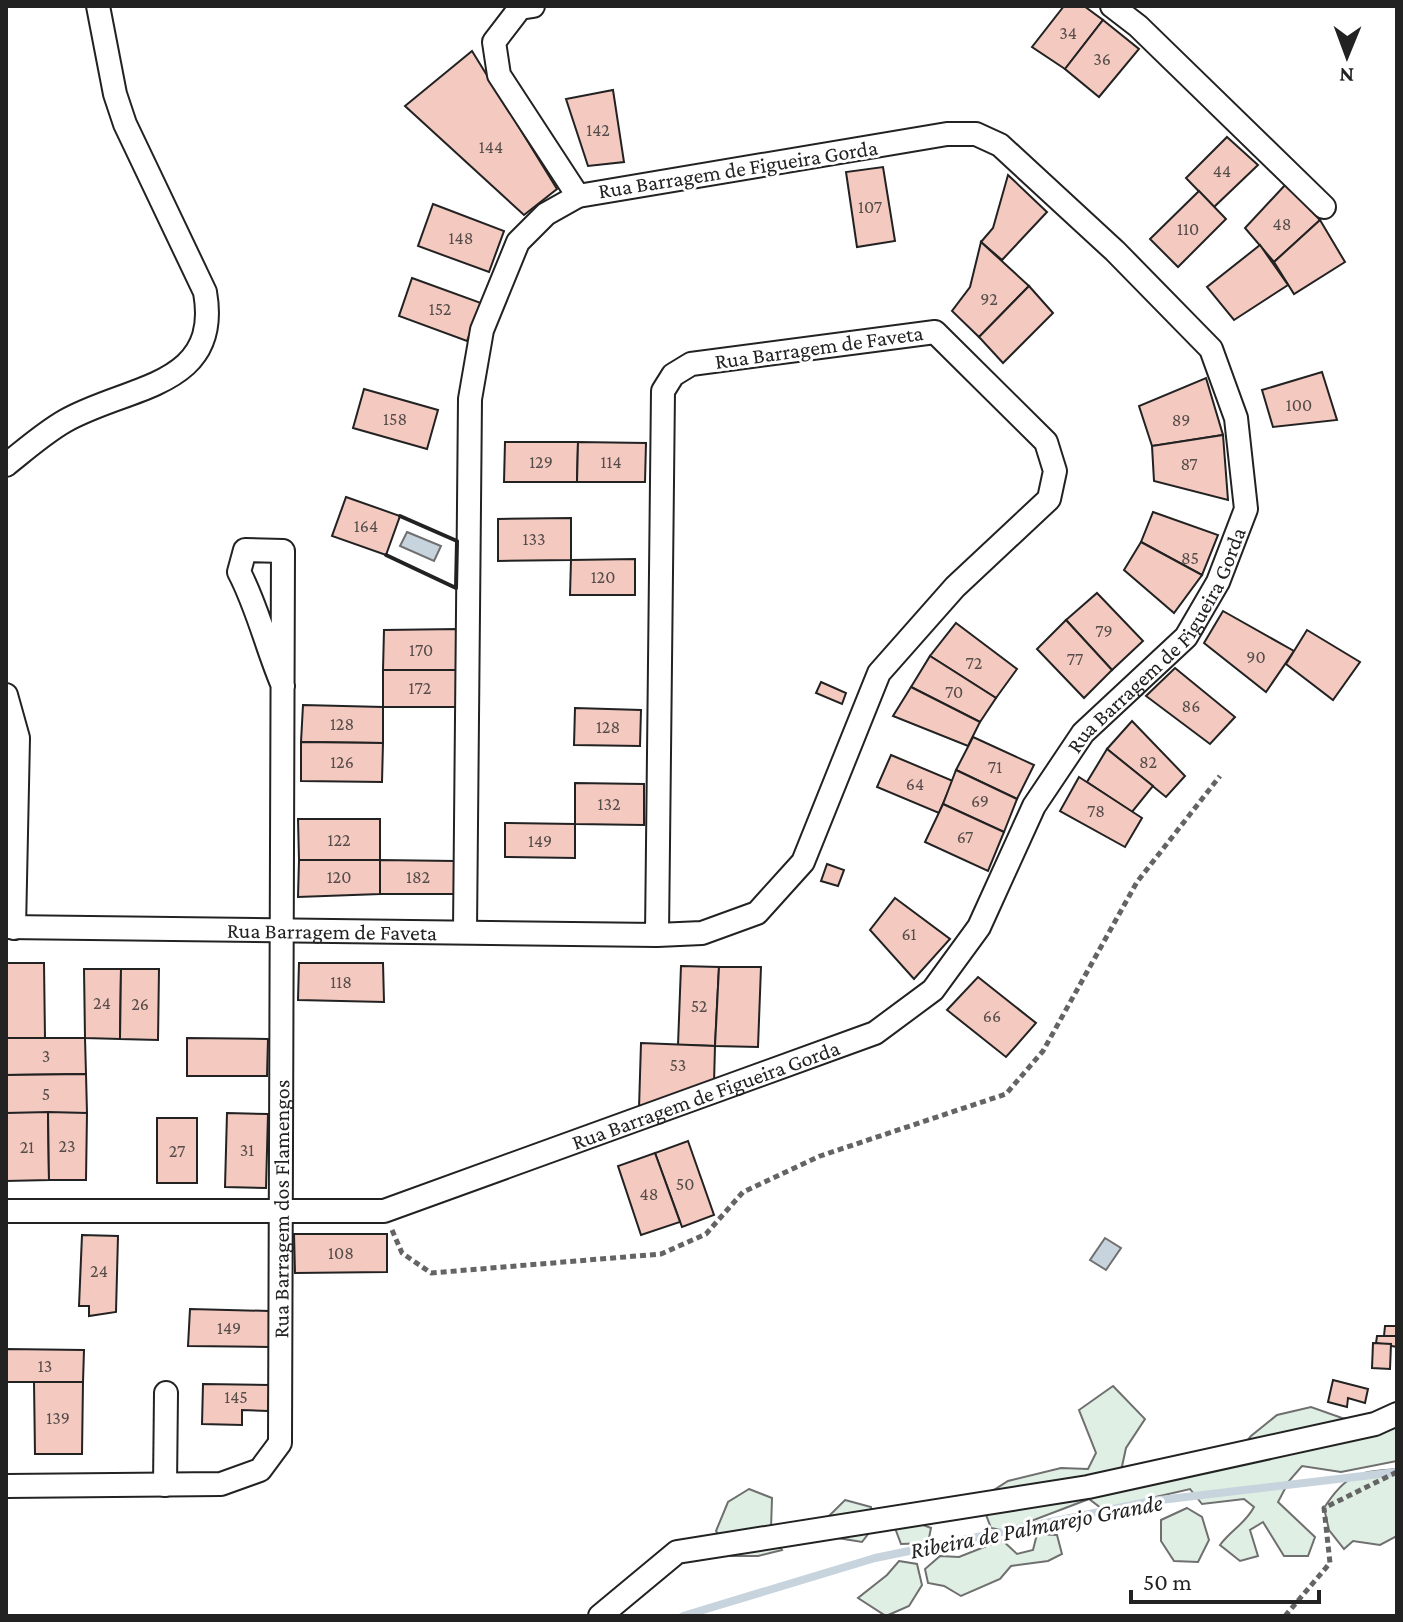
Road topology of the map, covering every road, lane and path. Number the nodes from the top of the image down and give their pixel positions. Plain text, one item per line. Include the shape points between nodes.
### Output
1 (98, 6) edge
2 (533, 6) edge
3 (1112, 6) edge
4 (578, 196) junction
5 (1324, 207) dead end
6 (6, 465) edge
7 (283, 686) junction
8 (6, 695) edge
9 (1220, 776) dead end
10 (10, 928) edge
11 (465, 931) junction
12 (283, 932) junction
13 (657, 935) junction
14 (6, 1211) edge
15 (384, 1211) junction
16 (281, 1213) junction
17 (166, 1393) dead end
18 (1397, 1414) edge
19 (1397, 1472) edge
20 (165, 1485) junction
21 (6, 1486) edge
22 (600, 1616) edge
23 (1285, 1616) edge

1 - 6 street via 125,124 205,292 210,318 199,353 183,371 65,420
2 - 4 street via 520,8 494,42 499,75
3 - 5 street
4 - 11 street, Rua Barragem de Figueira Gorda via 546,214 518,242 482,330 470,399
4 - 15 street, Rua Barragem de Figueira Gorda via 947,134 976,134 1000,145 1211,349 1236,418 1246,509 1218,582 1186,637 1083,733 1034,806 979,927 933,990 875,1033
7 - 7 street, Rua Barragem dos Flamengos via 239,572 245,550 283,551
7 - 12 street, Rua Barragem dos Flamengos
8 - 10 street via 18,738
9 - 15 path via 1137,882 1043,1051 1006,1094 820,1156 743,1192 706,1234 661,1254 431,1273 402,1253
10 - 12 street, Rua Barragem de Faveta
11 - 12 street, Rua Barragem de Faveta
11 - 13 street, Rua Barragem de Faveta
12 - 16 street, Rua Barragem dos Flamengos
13 - 13 street, Rua Barragem de Faveta via 702,933 757,913 803,862 879,673 955,587 1049,499 1055,471 1046,442 935,332 691,364 673,375 663,391
14 - 16 street, Rua Barragem de Figueira Gorda
15 - 16 street, Rua Barragem de Figueira Gorda
16 - 20 street, Rua Barragem dos Flamengos via 280,1443 260,1470 221,1484
17 - 20 street
18 - 22 street via 1375,1424 1088,1487 677,1552
19 - 23 path via 1324,1508 1330,1563
20 - 21 street, Rua Barragem dos Flamengos

